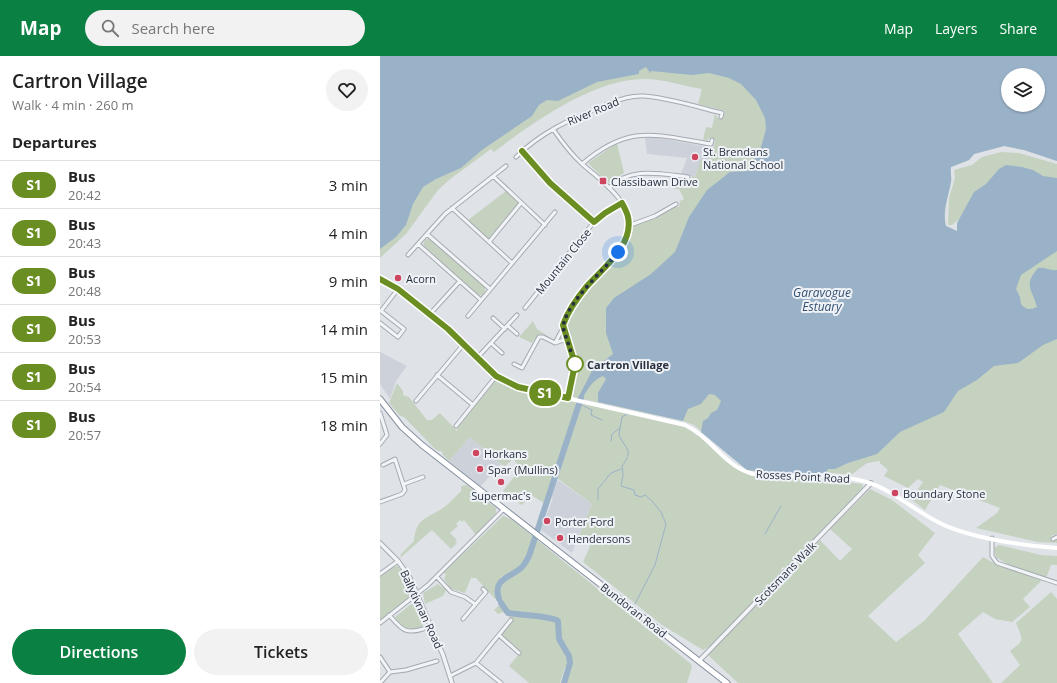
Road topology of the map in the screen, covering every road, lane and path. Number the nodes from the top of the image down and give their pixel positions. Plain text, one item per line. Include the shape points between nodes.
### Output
1 (721, 117) dead end
2 (553, 129) junction
3 (712, 140) dead end
4 (522, 151) junction
5 (516, 157) dead end
6 (582, 164) junction
7 (506, 166) dead end
8 (494, 176) junction
9 (688, 180) dead end
10 (609, 188) junction
11 (521, 203) junction
12 (622, 203) junction
13 (676, 204) dead end
14 (452, 208) junction
15 (555, 212) dead end
16 (594, 222) junction
17 (545, 224) junction
18 (628, 226) junction
19 (427, 234) junction
20 (489, 242) junction
21 (418, 244) junction
22 (408, 254) dead end
23 (512, 263) junction
24 (380, 279) edge
25 (460, 281) junction
26 (398, 289) junction
27 (490, 289) junction
28 (481, 300) junction
29 (525, 308) dead end
30 (381, 312) edge
31 (430, 314) junction
32 (517, 315) dead end
33 (468, 316) dead end
34 (493, 318) dead end
35 (380, 323) edge
36 (507, 327) junction
37 (563, 328) junction
38 (517, 334) dead end
39 (567, 340) junction
40 (555, 343) junction
41 (492, 344) junction
42 (463, 345) junction
43 (502, 353) dead end
44 (477, 358) junction
45 (514, 364) dead end
46 (437, 375) junction
47 (493, 380) dead end
48 (568, 398) junction
49 (380, 399) edge
50 (416, 401) dead end
51 (473, 405) junction
52 (380, 413) edge
53 (456, 426) dead end
54 (380, 444) edge
55 (383, 465) dead end
56 (423, 477) dead end
57 (871, 483) junction
58 (404, 484) junction
59 (380, 502) edge
60 (504, 508) junction
61 (992, 538) junction
62 (380, 543) edge
63 (1057, 548) edge
64 (398, 561) junction
65 (380, 574) edge
66 (437, 577) junction
67 (1057, 583) edge
68 (483, 589) dead end
69 (417, 594) junction
70 (475, 604) junction
71 (389, 615) junction
72 (463, 619) dead end
73 (511, 620) dead end
74 (380, 623) edge
75 (422, 629) dead end
76 (499, 635) junction
77 (519, 653) dead end
78 (380, 657) edge
79 (438, 661) dead end
80 (699, 661) junction
81 (476, 663) junction
82 (390, 672) junction
83 (450, 676) junction
84 (380, 683) edge
85 (452, 683) edge
86 (501, 683) edge
87 (727, 683) edge

1 - 2 street, River Road via 722,113 643,96 623,98 584,113
2 - 4 street, River Road
2 - 6 street
3 - 6 street via 711,144 655,135 638,135 616,140
4 - 5 street, River Road
4 - 16 street via 550,183
6 - 10 street
7 - 8 street
8 - 11 street
8 - 14 street
9 - 10 street via 688,177 640,173 620,179
10 - 12 street
11 - 17 street
11 - 20 street
12 - 16 street, Mountain Close
12 - 18 street via 628,217
13 - 18 street via 655,216
14 - 19 street
14 - 20 street
15 - 17 street
16 - 29 street, Mountain Close
17 - 23 street
18 - 37 street via 618,252 576,301
19 - 21 street
19 - 27 street
20 - 23 street
21 - 22 street
21 - 25 street
23 - 27 street
24 - 26 main road, Rosses Point Road
25 - 28 street
25 - 31 street
26 - 30 street
26 - 31 main road, Rosses Point Road
27 - 28 street
28 - 33 street
30 - 35 street via 404,329 398,337
31 - 42 main road, Rosses Point Road
32 - 36 street
34 - 36 street
36 - 38 street
36 - 41 street
37 - 39 street
37 - 40 street
39 - 40 street
39 - 48 street via 575,364
40 - 45 street via 539,337 522,368
41 - 43 street
41 - 44 street
42 - 44 main road, Rosses Point Road
42 - 46 street
44 - 48 main road, Rosses Point Road via 504,381 529,390
46 - 50 street
46 - 51 street
47 - 51 street
48 - 57 main road, Rosses Point Road via 685,425 748,473 844,477
49 - 60 highway, Bundoran Road via 415,439
51 - 53 street
52 - 54 street via 387,435
55 - 58 street via 395,459
56 - 58 street
57 - 61 main road, Rosses Point Road via 940,523
57 - 80 street, Scotsmans Walk
58 - 59 street via 405,492
60 - 66 street
60 - 80 highway, Bundoran Road
61 - 63 main road, Rosses Point Road
61 - 67 street via 992,556 997,563
62 - 64 street, Ballytivnan Road
64 - 65 street
64 - 69 street, Ballytivnan Road via 407,572
66 - 69 street
66 - 70 street via 451,592
68 - 70 street via 486,592
69 - 71 street
69 - 83 street, Ballytivnan Road
70 - 72 street
71 - 74 street
71 - 75 street via 405,631
73 - 76 street
76 - 77 street
76 - 81 street
78 - 82 street
79 - 82 street
80 - 87 highway, Bundoran Road
81 - 83 street
81 - 86 street
82 - 84 street
83 - 85 street, Ballytivnan Road

